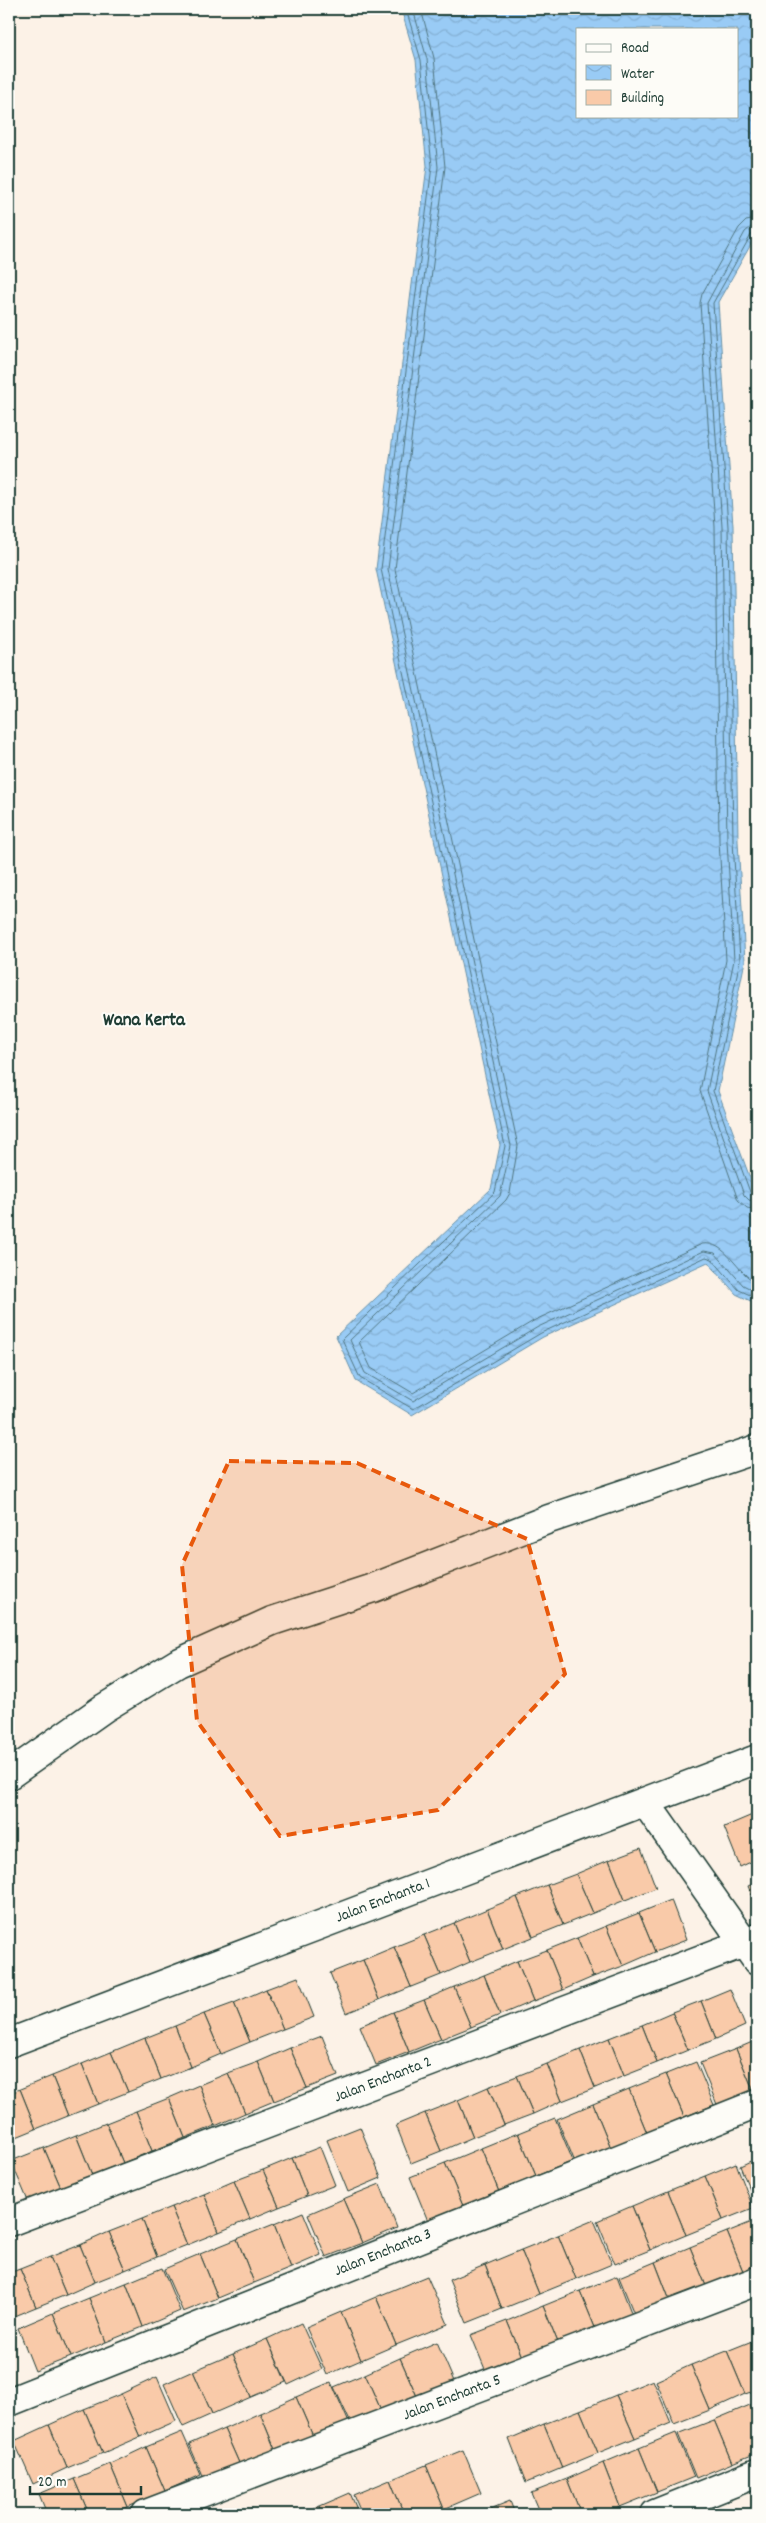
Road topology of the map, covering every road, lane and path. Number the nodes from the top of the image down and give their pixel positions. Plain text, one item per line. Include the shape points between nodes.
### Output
1 (757, 1449) edge
2 (757, 1758) edge
3 (9, 1775) edge
4 (645, 1802) junction
5 (753, 1947) edge
6 (9, 2043) edge
7 (757, 2104) edge
8 (9, 2222) edge
9 (757, 2281) edge
10 (9, 2402) edge
11 (757, 2473) edge
12 (146, 2514) edge
13 (655, 2514) edge

1 - 3 street via 549,1519 373,1588 272,1622 178,1663 104,1708
2 - 4 street, Jalan Enchanta 1
4 - 5 street
4 - 6 street, Jalan Enchanta 1
5 - 8 street, Jalan Enchanta 2
7 - 10 street, Jalan Enchanta 3
9 - 12 street, Jalan Enchanta 5
11 - 13 street

